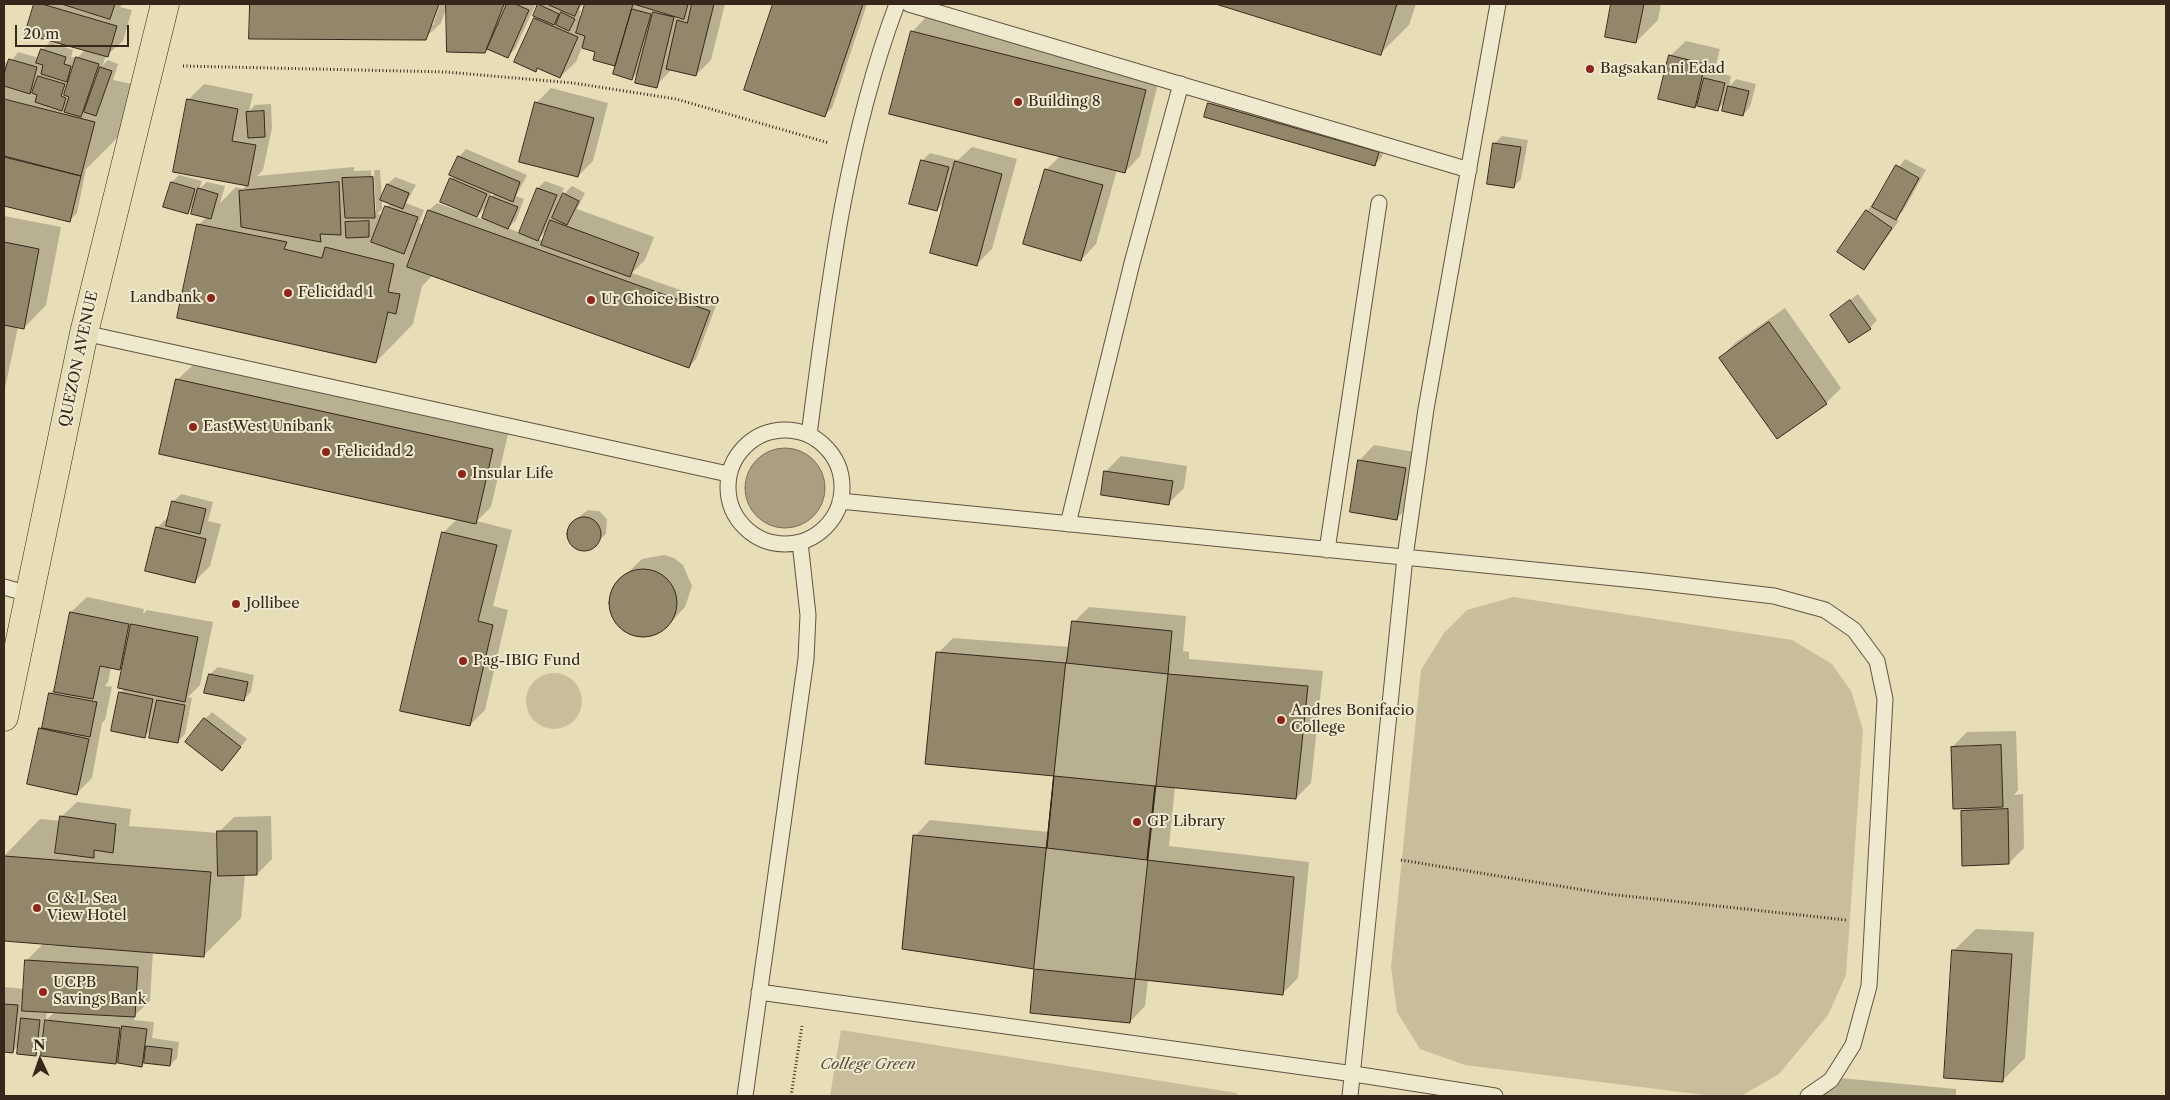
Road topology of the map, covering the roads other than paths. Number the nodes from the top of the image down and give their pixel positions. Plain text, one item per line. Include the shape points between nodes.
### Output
1 (165, 4) edge
2 (897, 4) edge
3 (909, 4) edge
4 (1498, 4) edge
5 (1181, 84) junction
6 (1469, 170) junction
7 (1379, 203) dead end
8 (84, 333) junction
9 (809, 435) junction
10 (728, 474) junction
11 (840, 501) junction
12 (1068, 524) junction
13 (800, 542) junction
14 (1328, 550) junction
15 (1405, 558) junction
16 (16, 591) edge
17 (4, 716) edge
18 (759, 992) junction
19 (1354, 1074) junction
20 (744, 1096) edge
21 (1350, 1096) edge
22 (1495, 1096) edge
23 (1808, 1096) edge

1 - 8 main road, QUEZON AVENUE
2 - 9 lane via 868,91 854,150 828,294
3 - 5 lane
4 - 6 lane
5 - 6 lane
5 - 12 lane via 1132,263
6 - 15 lane via 1426,409
7 - 14 lane
8 - 10 lane
8 - 16 main road, QUEZON AVENUE
9 - 10 lane via 775,430 759,436 745,445
9 - 11 lane via 833,455 842,485
10 - 13 lane via 730,507 745,527 766,541
11 - 12 lane
11 - 13 lane via 835,515 825,527
12 - 14 lane
13 - 18 lane via 808,614 806,659
14 - 15 lane
15 - 19 lane
15 - 23 lane via 1774,596 1825,610 1854,630 1877,661 1885,700 1869,986 1853,1045 1830,1080
16 - 17 main road, QUEZON AVENUE
18 - 19 lane
18 - 20 lane
19 - 21 lane
19 - 22 lane

